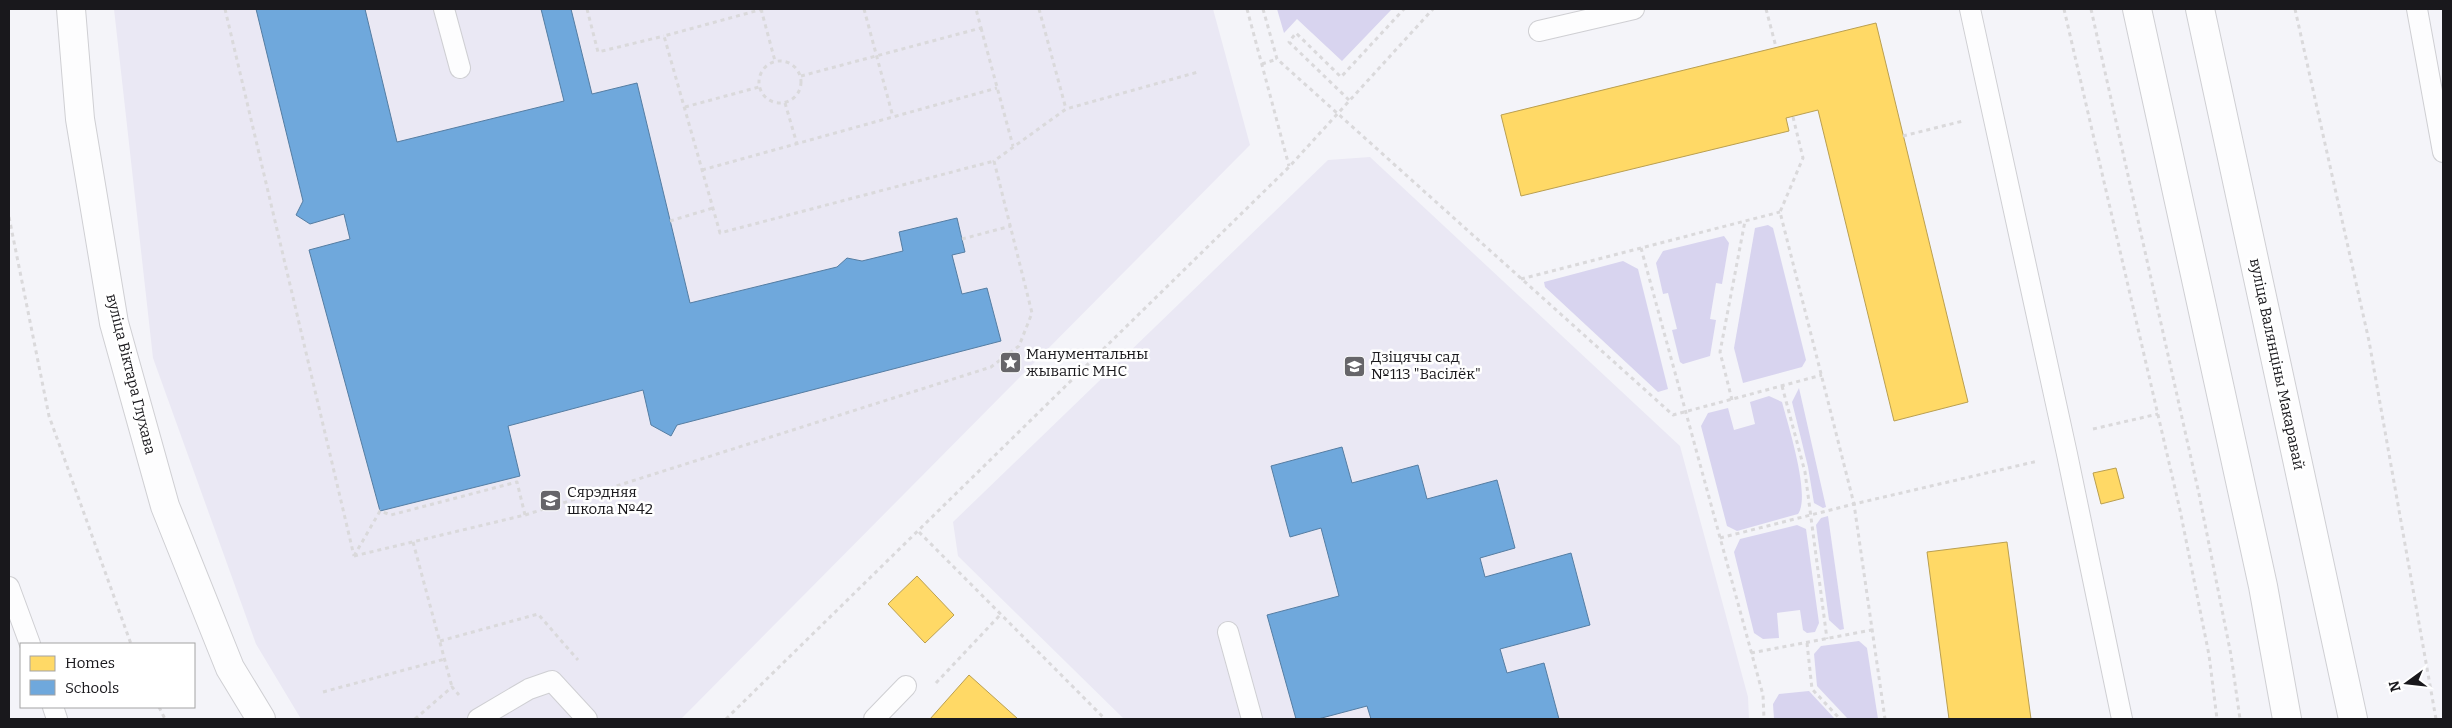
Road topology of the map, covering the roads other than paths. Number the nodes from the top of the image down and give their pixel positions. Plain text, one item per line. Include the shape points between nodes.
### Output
1 (72, 9) edge
2 (444, 9) edge
3 (1634, 9) edge
4 (1970, 9) edge
5 (2137, 9) edge
6 (2200, 9) edge
7 (2417, 9) edge
8 (1539, 31) dead end
9 (460, 68) dead end
10 (2443, 152) edge
11 (9, 587) edge
12 (1228, 632) dead end
13 (30, 643) edge
14 (906, 686) dead end
15 (261, 719) edge
16 (478, 719) edge
17 (587, 719) edge
18 (874, 719) edge
19 (1252, 719) edge
20 (2122, 719) edge
21 (2287, 719) edge
22 (2353, 719) edge

1 - 15 street, вуліца Віктара Глухава via 80,119 114,322 165,506 230,668
2 - 9 lane
3 - 8 lane
4 - 20 lane
5 - 21 street via 2261,576
6 - 22 street, вуліца Валянціны Макаравай
7 - 10 lane
11 - 13 lane
12 - 19 lane
14 - 18 lane
16 - 17 lane via 529,688 552,681

